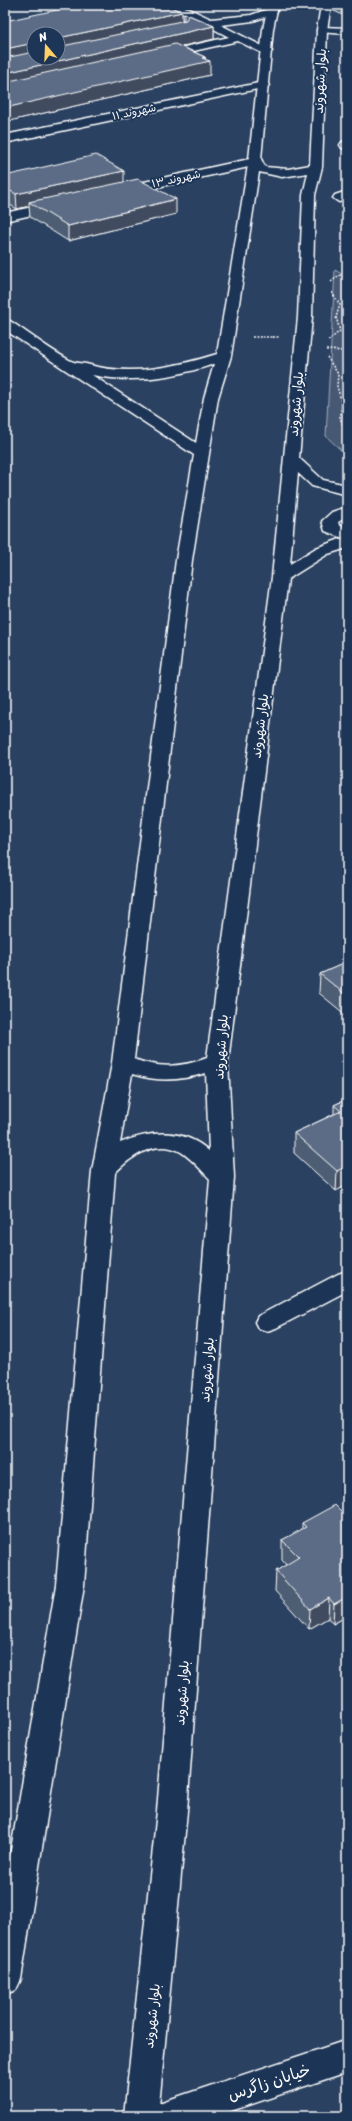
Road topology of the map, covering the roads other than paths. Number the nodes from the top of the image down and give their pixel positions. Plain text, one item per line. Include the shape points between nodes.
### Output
1 (172, 5) edge
2 (327, 5) edge
3 (273, 8) edge
4 (207, 23) junction
5 (322, 30) junction
6 (347, 31) edge
7 (239, 38) junction
8 (266, 52) junction
9 (145, 59) edge
10 (263, 85) junction
11 (5, 139) edge
12 (254, 160) junction
13 (316, 166) junction
14 (106, 195) edge
15 (75, 202) edge
16 (5, 217) edge
17 (5, 324) edge
18 (226, 346) junction
19 (60, 360) junction
20 (202, 454) junction
21 (292, 459) junction
22 (347, 490) edge
23 (347, 512) edge
24 (347, 534) edge
25 (347, 542) edge
26 (280, 577) junction
27 (217, 1062) junction
28 (123, 1063) junction
29 (104, 1171) junction
30 (222, 1177) junction
31 (347, 1280) edge
32 (267, 1322) dead end
33 (5, 1979) edge
34 (347, 2056) edge
35 (141, 2116) edge
36 (168, 2116) edge

1 - 4 main road
2 - 5 main road, بلوار شهروند
3 - 4 main road via 264,15 246,20
3 - 8 main road
4 - 7 main road
5 - 6 main road
5 - 13 main road, بلوار شهروند
7 - 8 main road
7 - 9 main road
8 - 10 main road
10 - 11 main road, شهروند ۱۱
10 - 12 main road
12 - 13 main road via 260,169 277,174 297,174
12 - 14 main road, شهروند ۱۳
12 - 18 main road via 258,190
13 - 21 main road, بلوار شهروند via 303,192 305,317
15 - 16 main road
17 - 19 main road
18 - 19 main road via 177,370 146,373 115,374
18 - 20 main road via 211,398
19 - 20 main road
20 - 28 main road via 184,560
21 - 22 main road via 318,483
21 - 26 main road, بلوار شهروند
23 - 24 main road via 330,520 331,528
25 - 26 main road via 322,551
26 - 27 main road, بلوار شهروند
27 - 28 main road via 189,1073 169,1074 140,1070
27 - 30 main road, بلوار شهروند
28 - 29 main road
29 - 30 main road via 126,1150 143,1143 162,1140 184,1144
29 - 33 main road via 70,1586
30 - 35 main road, بلوار شهروند via 172,1811
31 - 32 main road
34 - 36 main road, خیابان زاگرس

